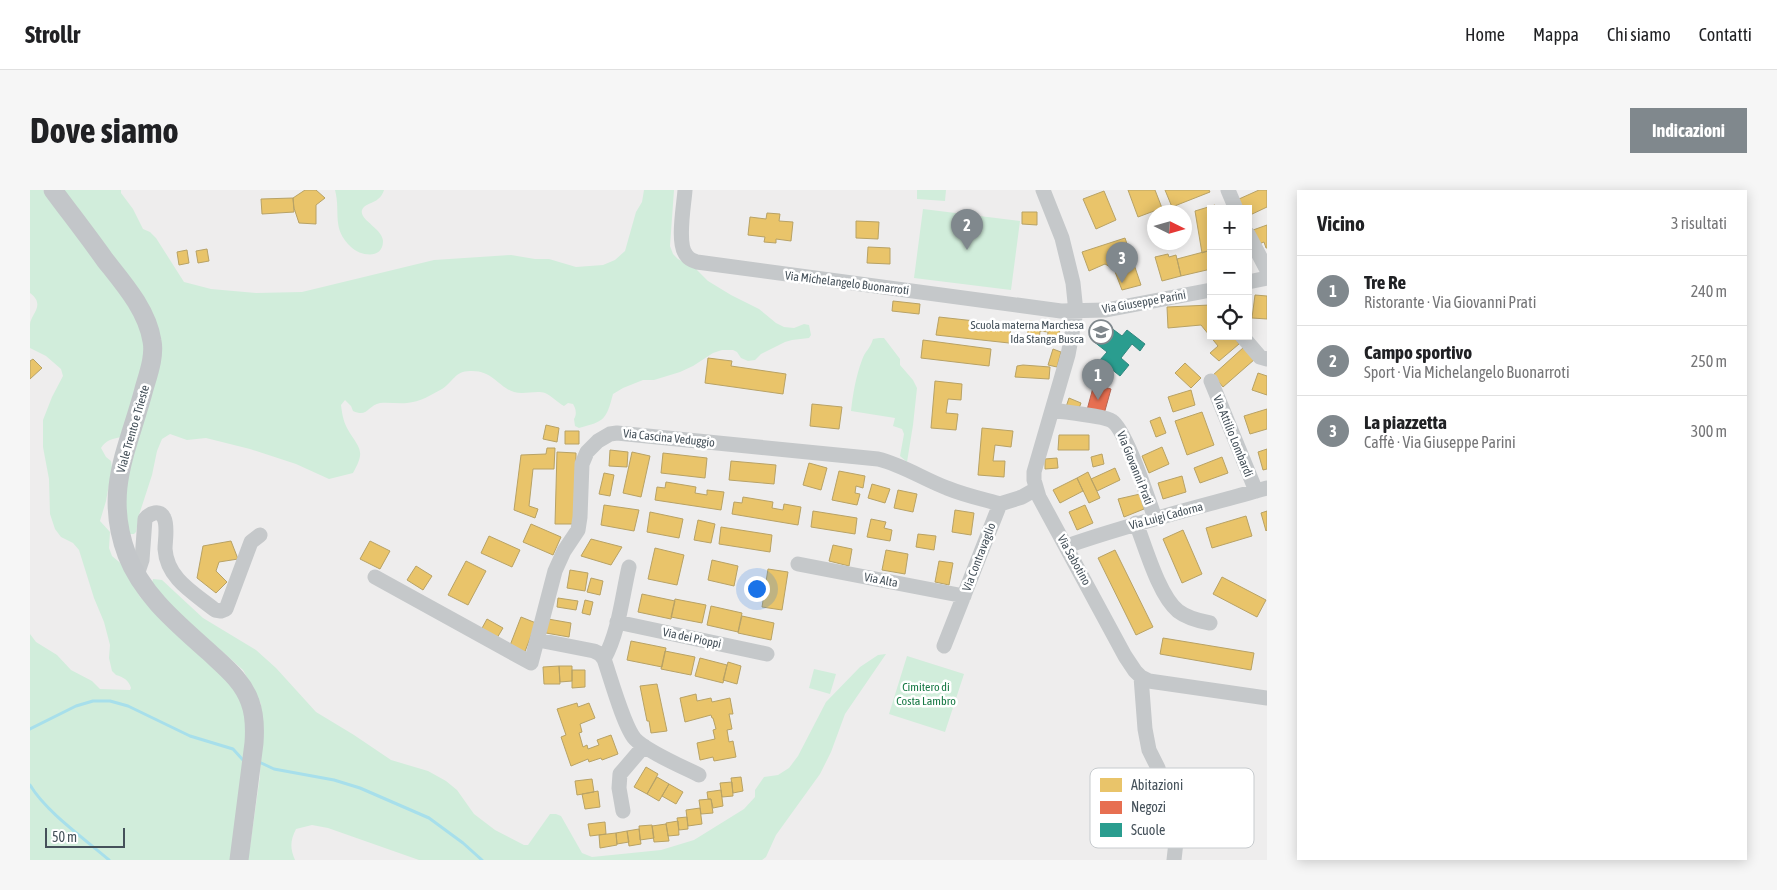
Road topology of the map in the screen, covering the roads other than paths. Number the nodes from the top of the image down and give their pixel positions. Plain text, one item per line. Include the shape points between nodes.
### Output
1 (53, 190) edge
2 (685, 190) edge
3 (1043, 190) edge
4 (1228, 190) edge
5 (1234, 205) edge
6 (1252, 242) edge
7 (1267, 270) edge
8 (1267, 278) edge
9 (1252, 281) edge
10 (1207, 291) edge
11 (1195, 293) junction
12 (1207, 300) edge
13 (1076, 312) junction
14 (1245, 340) edge
15 (1267, 359) edge
16 (1211, 381) dead end
17 (1052, 410) junction
18 (1036, 489) junction
19 (1262, 489) edge
20 (1000, 504) junction
21 (1155, 518) junction
22 (1136, 523) junction
23 (260, 535) dead end
24 (1067, 546) junction
25 (798, 564) dead end
26 (629, 567) dead end
27 (137, 575) junction
28 (375, 576) dead end
29 (964, 596) junction
30 (617, 622) junction
31 (1210, 623) dead end
32 (538, 640) junction
33 (944, 646) dead end
34 (767, 654) dead end
35 (604, 659) junction
36 (1142, 678) junction
37 (1267, 698) edge
38 (644, 746) junction
39 (1158, 768) edge
40 (699, 775) dead end
41 (622, 811) dead end
42 (239, 860) edge

1 - 27 main road, Viale Trento e Trieste via 127,288 144,315 152,343 148,376 122,462 117,492 118,526
2 - 13 street, Via Michelangelo Buonarroti via 682,248 687,257 697,262
3 - 13 street, Via Sabotino via 1062,238
4 - 5 street
6 - 7 street
8 - 9 street
10 - 11 street, Via Giuseppe Parini
11 - 12 street
11 - 13 street, Via Giuseppe Parini via 1106,310
13 - 17 street, Via Sabotino
14 - 15 street via 1260,357
16 - 19 street, Via Attilio Lombardi
17 - 18 street, Via Sabotino via 1034,472
17 - 21 street, Via Giovanni Prati via 1110,420 1119,427
18 - 20 street
18 - 24 street, Via Sabotino
19 - 21 street, Via Luigi Cadorna
20 - 29 street, Via Contravaglio
20 - 32 street, Via Cascina Veduggio via 946,488 878,459 610,434 587,452 582,464 578,530 555,571
21 - 22 street, Via Luigi Cadorna
22 - 24 street, Via Luigi Cadorna
22 - 31 street via 1159,584 1177,610 1197,621
23 - 27 street via 250,542 226,610 215,610 172,573 167,564 164,518 161,514 155,512 145,519 142,560
24 - 36 street, Via Sabotino via 1125,656
25 - 29 street, Via Alta
26 - 30 street
27 - 42 main road, Viale Trento e Trieste via 166,613 232,673 250,702 254,743
28 - 32 street, Via Cascina Veduggio via 531,663
29 - 33 street, Via Contravaglio
30 - 34 street, Via dei Pioppi
30 - 35 street
32 - 35 street via 594,651
35 - 38 street via 627,724 634,738
36 - 37 street via 1159,684
36 - 39 street via 1145,729 1149,750
38 - 40 street
38 - 41 street via 620,774

